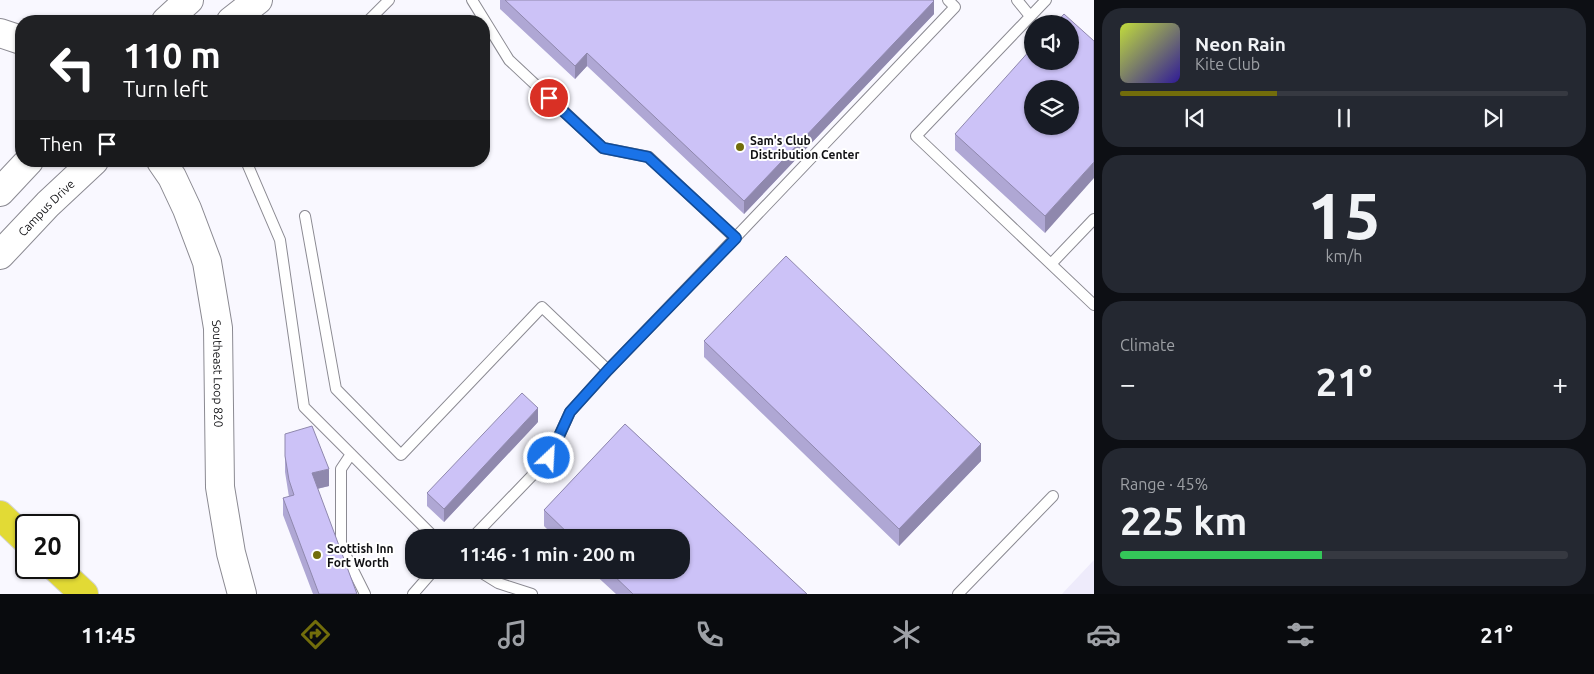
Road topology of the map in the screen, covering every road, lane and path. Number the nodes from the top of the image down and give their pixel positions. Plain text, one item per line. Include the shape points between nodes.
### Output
1 (189, 0) edge
2 (258, 0) edge
3 (389, 0) edge
4 (472, 0) edge
5 (948, 0) edge
6 (1017, 0) edge
7 (1046, 0) edge
8 (173, 15) edge
9 (239, 15) edge
10 (374, 15) edge
11 (481, 15) edge
12 (1029, 15) edge
13 (1031, 15) edge
14 (1024, 22) edge
15 (490, 29) edge
16 (0, 33) edge
17 (15, 38) edge
18 (23, 167) edge
19 (88, 167) edge
20 (165, 167) edge
21 (249, 167) edge
22 (0, 192) edge
23 (305, 216) dead end
24 (1094, 219) edge
25 (736, 238) junction
26 (0, 255) edge
27 (1052, 264) junction
28 (1094, 305) edge
29 (608, 370) junction
30 (351, 454) junction
31 (1053, 496) dead end
32 (0, 515) edge
33 (15, 529) edge
34 (426, 529) edge
35 (481, 529) edge
36 (68, 579) edge
37 (426, 579) edge
38 (492, 579) edge
39 (84, 594) edge
40 (242, 594) edge
41 (365, 594) edge
42 (413, 594) edge
43 (532, 594) edge
44 (958, 594) edge

1 - 8 main road
2 - 9 main road
3 - 10 lane
4 - 11 lane
5 - 25 lane via 955,7
6 - 12 lane
7 - 13 lane
14 - 27 lane via 916,136
15 - 25 lane via 509,60 603,148 648,157
16 - 17 main road
18 - 22 main road
19 - 26 main road, Campus Drive
20 - 40 main road, Southeast Loop 820 via 187,209 207,262 218,328 220,487 231,553
21 - 30 lane via 280,240 304,406
23 - 29 lane via 336,389 401,455 542,307
24 - 27 lane
25 - 29 lane
27 - 28 lane
29 - 35 lane via 570,412 549,458
30 - 34 lane
30 - 41 lane via 341,469 341,546
31 - 44 lane
32 - 33 highway
36 - 39 highway
37 - 42 lane
38 - 43 lane

